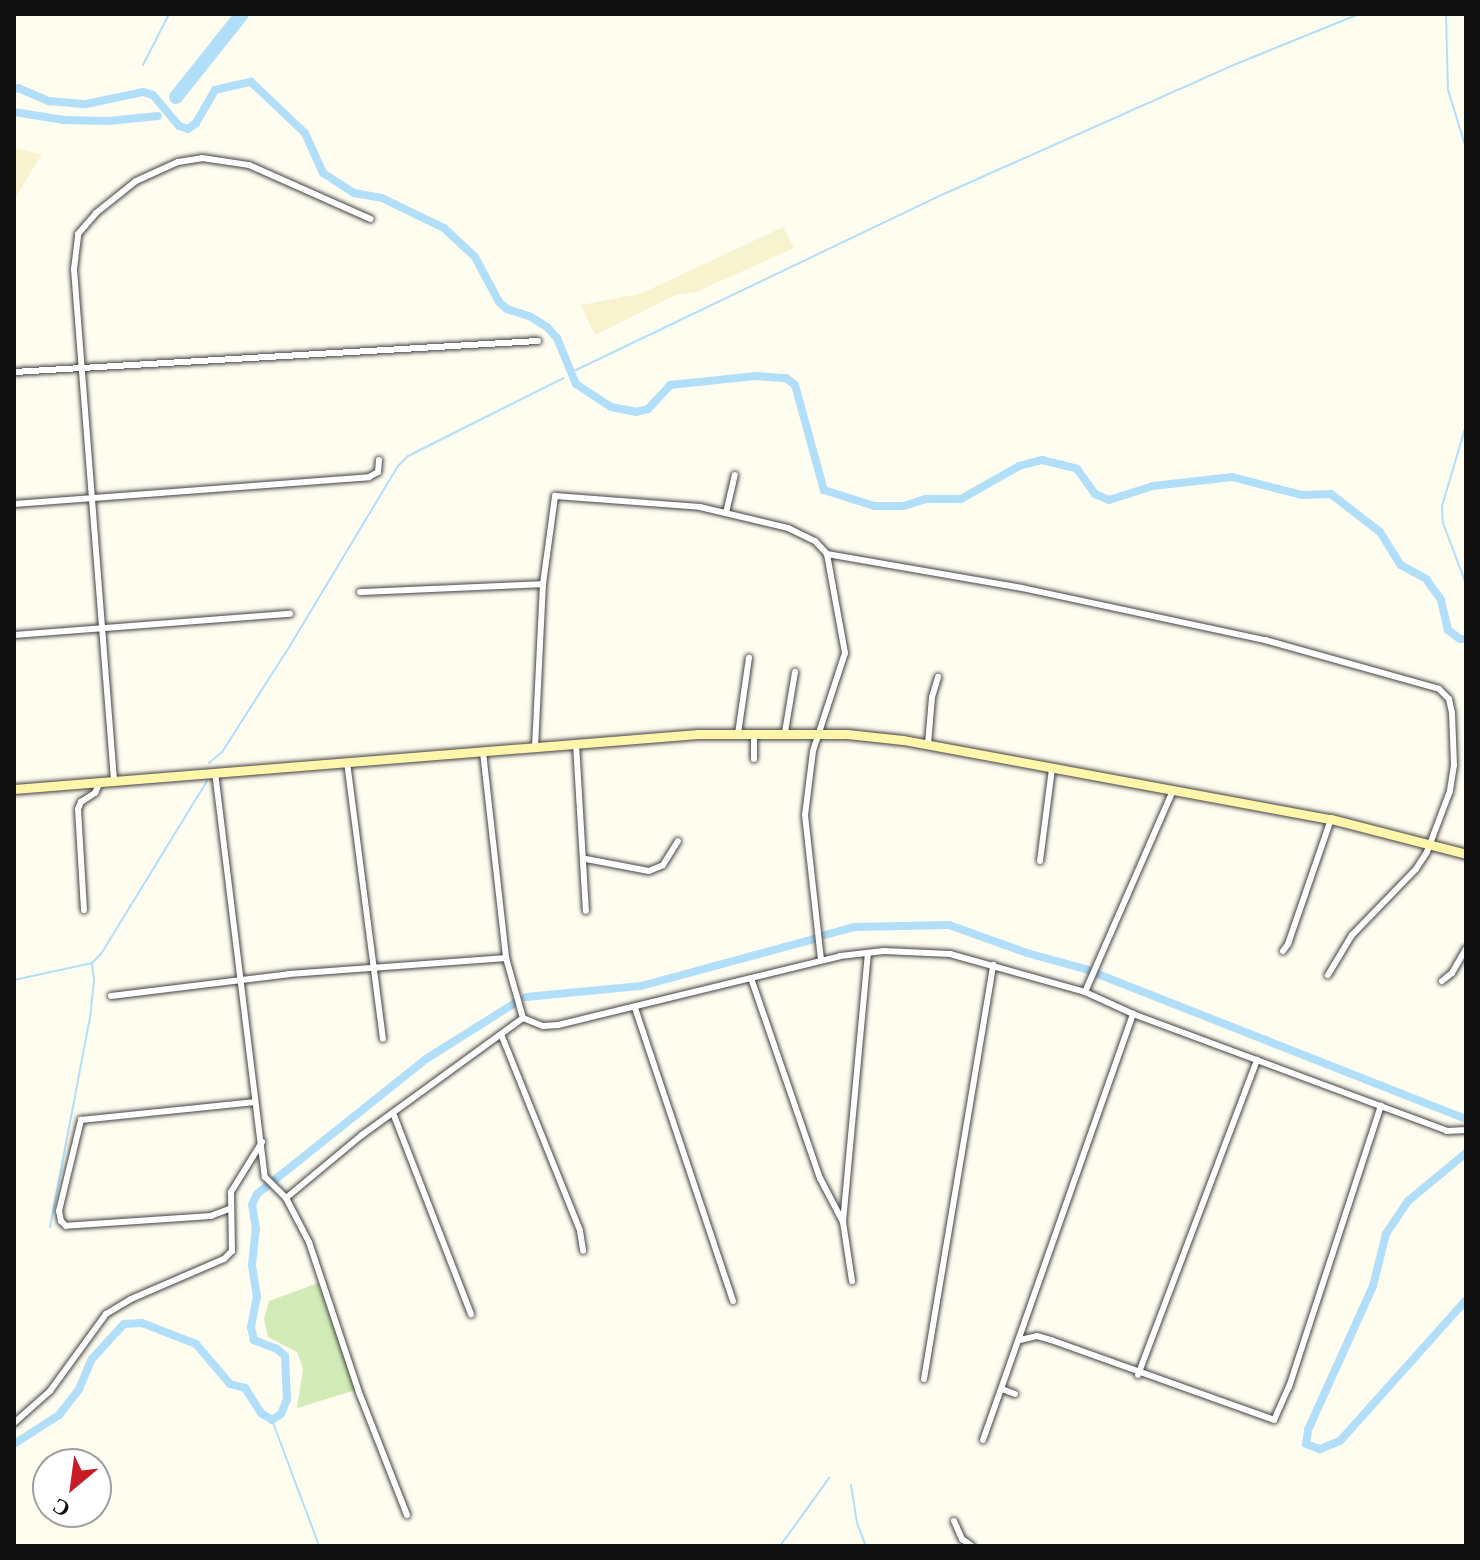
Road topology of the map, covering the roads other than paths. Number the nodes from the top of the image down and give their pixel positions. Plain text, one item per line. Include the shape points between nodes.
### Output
1 (371, 219) dead end
2 (538, 341) dead end
3 (82, 368) junction
4 (14, 372) edge
5 (379, 460) dead end
6 (735, 475) dead end
7 (94, 498) junction
8 (14, 504) edge
9 (726, 513) junction
10 (827, 554) junction
11 (543, 584) junction
12 (360, 592) dead end
13 (290, 614) dead end
14 (103, 628) junction
15 (14, 635) edge
16 (749, 658) dead end
17 (795, 672) dead end
18 (938, 677) dead end
19 (785, 732) junction
20 (819, 733) junction
21 (738, 734) junction
22 (754, 734) junction
23 (576, 744) junction
24 (928, 744) junction
25 (535, 747) junction
26 (483, 752) junction
27 (754, 759) dead end
28 (347, 762) junction
29 (1052, 769) junction
30 (215, 772) junction
31 (114, 780) junction
32 (100, 782) junction
33 (14, 789) edge
34 (1173, 791) junction
35 (1331, 819) junction
36 (678, 841) dead end
37 (1429, 846) junction
38 (1466, 854) edge
39 (586, 859) junction
40 (1040, 861) dead end
41 (84, 910) dead end
42 (586, 911) dead end
43 (1466, 949) edge
44 (1283, 951) dead end
45 (868, 953) junction
46 (506, 958) junction
47 (821, 959) junction
48 (993, 965) junction
49 (374, 969) junction
50 (1328, 975) dead end
51 (751, 978) junction
52 (240, 980) junction
53 (1442, 981) dead end
54 (1085, 992) junction
55 (111, 996) dead end
56 (635, 1008) junction
57 (1133, 1014) junction
58 (523, 1018) junction
59 (501, 1034) junction
60 (383, 1039) dead end
61 (1257, 1060) junction
62 (255, 1102) junction
63 (1381, 1106) junction
64 (393, 1113) junction
65 (1466, 1130) edge
66 (262, 1142) junction
67 (286, 1198) junction
68 (229, 1209) junction
69 (843, 1222) junction
70 (583, 1251) dead end
71 (852, 1281) dead end
72 (733, 1301) dead end
73 (471, 1314) dead end
74 (1020, 1340) junction
75 (1139, 1373) junction
76 (924, 1379) dead end
77 (1002, 1389) junction
78 (1015, 1394) dead end
79 (14, 1423) edge
80 (983, 1440) dead end
81 (407, 1515) dead end
82 (954, 1521) dead end
83 (972, 1546) edge

1 - 3 street via 249,165 225,160 178,162 136,181 96,213 75,242
2 - 3 street
3 - 4 street
3 - 7 street
5 - 7 street via 378,472 369,477
6 - 9 street
7 - 8 street
7 - 14 street
9 - 10 street via 788,528 815,541
9 - 11 street via 557,495 552,501
10 - 20 street via 845,653
10 - 37 street via 1022,588 1265,640 1431,684 1451,704 1454,765
11 - 12 street
11 - 25 street
13 - 14 street
14 - 15 street
14 - 31 street
16 - 21 street
17 - 19 street
18 - 24 street
19 - 20 main road
19 - 22 main road
20 - 24 main road
20 - 47 street via 805,831
21 - 22 main road
21 - 23 main road
22 - 27 street
23 - 25 main road
23 - 39 street
24 - 29 main road
25 - 26 main road
26 - 28 main road
26 - 46 street
28 - 30 main road
28 - 49 street
29 - 34 main road
29 - 40 street
30 - 31 main road
30 - 52 street
31 - 32 main road
32 - 33 main road
32 - 41 street via 78,809
34 - 35 main road
34 - 54 street
35 - 37 main road
35 - 44 street
36 - 39 street via 663,865 649,871
37 - 38 main road
37 - 50 street via 1416,869 1352,935
39 - 42 street
43 - 53 street
45 - 47 street
45 - 48 street via 931,952
45 - 69 street
46 - 49 street
46 - 58 street
47 - 51 street
48 - 54 street
48 - 76 street
49 - 52 street
49 - 60 street
51 - 56 street
51 - 69 street via 820,1178
52 - 55 street
52 - 62 street
54 - 57 street
56 - 58 street via 546,1026
56 - 72 street
57 - 61 street
57 - 74 street
58 - 59 street
59 - 64 street
59 - 70 street via 580,1231
61 - 63 street
61 - 75 street
62 - 66 street
62 - 68 street via 81,1120 59,1211 66,1226 211,1216
63 - 65 street via 1447,1131
63 - 75 street via 1274,1420
64 - 67 street
64 - 73 street
66 - 67 street via 266,1180
66 - 68 street via 231,1192
67 - 81 street via 309,1242
68 - 79 street via 234,1240 228,1255 106,1314 50,1391
69 - 71 street
74 - 75 street via 1037,1336
74 - 77 street
77 - 78 street
77 - 80 street
82 - 83 street via 962,1539

